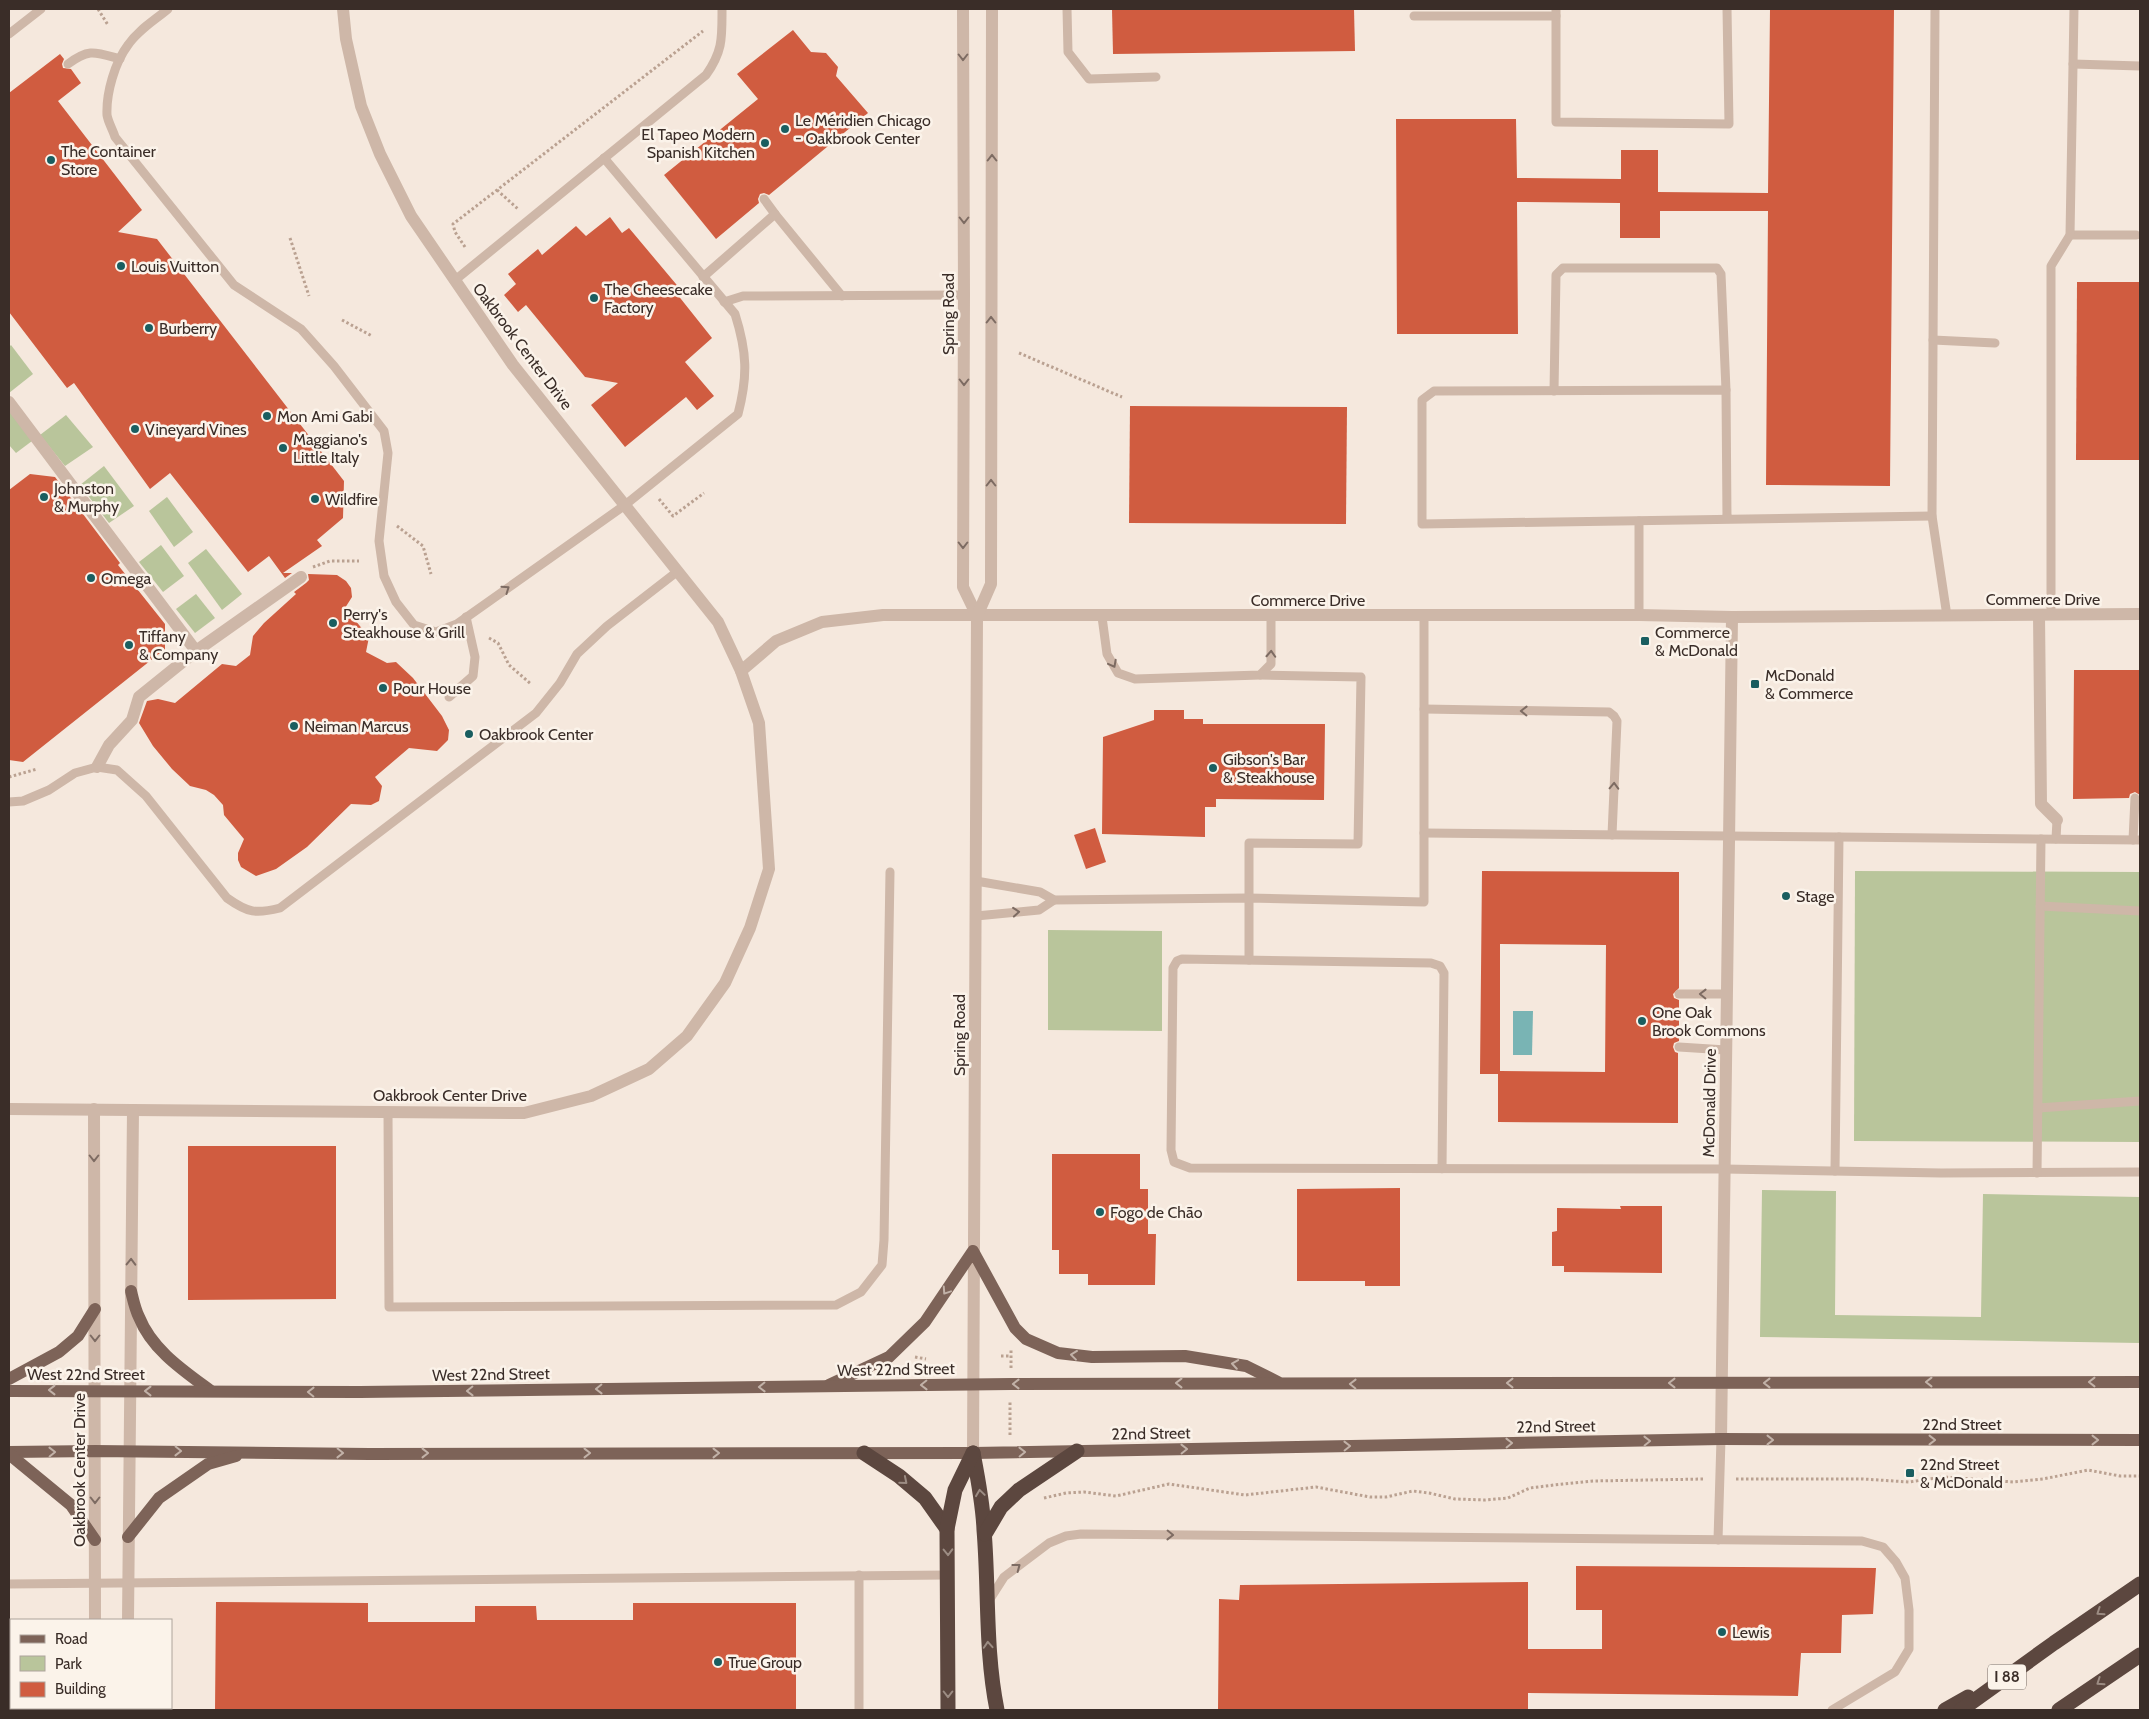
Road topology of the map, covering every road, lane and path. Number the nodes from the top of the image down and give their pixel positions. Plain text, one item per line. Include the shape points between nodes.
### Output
1 (41, 9) edge
2 (98, 9) edge
3 (168, 9) edge
4 (343, 9) edge
5 (722, 9) edge
6 (963, 9) edge
7 (992, 9) edge
8 (1067, 9) edge
9 (1727, 9) edge
10 (1935, 9) edge
11 (2074, 9) edge
12 (1556, 12) edge
13 (1414, 16) dead end
14 (108, 25) dead end
15 (703, 31) dead end
16 (9, 34) edge
17 (120, 59) junction
18 (68, 64) dead end
19 (2073, 64) junction
20 (2140, 66) edge
21 (1156, 77) dead end
22 (604, 158) junction
23 (497, 190) junction
24 (764, 199) dead end
25 (775, 214) junction
26 (529, 220) junction
27 (2070, 235) junction
28 (2136, 236) dead end
29 (290, 238) dead end
30 (465, 247) dead end
31 (703, 277) junction
32 (454, 281) junction
33 (309, 296) dead end
34 (842, 296) junction
35 (964, 296) junction
36 (724, 302) junction
37 (342, 320) dead end
38 (372, 336) dead end
39 (1933, 340) junction
40 (1995, 343) dead end
41 (1019, 353) dead end
42 (1726, 390) junction
43 (1554, 391) junction
44 (1122, 397) dead end
45 (9, 402) edge
46 (704, 493) dead end
47 (659, 499) dead end
48 (625, 505) junction
49 (1932, 516) junction
50 (1727, 519) junction
51 (1639, 520) junction
52 (394, 524) dead end
53 (359, 561) dead end
54 (678, 571) junction
55 (431, 574) dead end
56 (301, 577) joint
57 (2140, 614) edge
58 (1639, 615) junction
59 (2045, 615) junction
60 (977, 616) junction
61 (1102, 616) junction
62 (1424, 616) junction
63 (1947, 616) junction
64 (466, 617) junction
65 (1271, 617) junction
66 (1732, 617) junction
67 (489, 638) dead end
68 (196, 651) junction
69 (741, 671) junction
70 (1260, 675) junction
71 (531, 684) dead end
72 (449, 696) dead end
73 (1424, 710) junction
74 (97, 767) junction
75 (37, 768) dead end
76 (9, 777) edge
77 (2134, 798) dead end
78 (9, 802) edge
79 (2057, 820) joint
80 (1424, 834) junction
81 (1612, 835) junction
82 (1729, 836) junction
83 (1839, 837) junction
84 (2041, 839) junction
85 (2056, 839) junction
86 (2137, 840) edge
87 (890, 872) dead end
88 (976, 881) junction
89 (1248, 898) junction
90 (1054, 900) junction
91 (2040, 906) junction
92 (2140, 911) edge
93 (976, 916) junction
94 (1249, 960) junction
95 (1679, 994) dead end
96 (1727, 994) junction
97 (1678, 1047) dead end
98 (1726, 1050) junction
99 (2140, 1101) edge
100 (2038, 1108) junction
101 (9, 1109) edge
102 (94, 1109) junction
103 (133, 1110) junction
104 (388, 1112) junction
105 (1442, 1169) junction
106 (1724, 1169) junction
107 (1835, 1171) junction
108 (2140, 1172) edge
109 (2037, 1173) junction
110 (973, 1251) junction
111 (131, 1291) junction
112 (95, 1309) junction
113 (912, 1355) dead end
114 (1001, 1356) dead end
115 (1011, 1356) dead end
116 (926, 1359) dead end
117 (1011, 1361) dead end
118 (9, 1379) edge
119 (2140, 1382) edge
120 (1280, 1383) junction
121 (1721, 1383) junction
122 (973, 1384) junction
123 (1011, 1384) junction
124 (824, 1387) junction
125 (95, 1390) junction
126 (130, 1390) junction
127 (9, 1391) edge
128 (211, 1391) junction
129 (1721, 1439) junction
130 (2140, 1440) edge
131 (95, 1451) junction
132 (129, 1451) junction
133 (1077, 1451) junction
134 (249, 1452) junction
135 (9, 1453) edge
136 (864, 1453) junction
137 (973, 1453) junction
138 (1009, 1453) junction
139 (2140, 1476) edge
140 (1688, 1479) dead end
141 (1755, 1479) dead end
142 (1041, 1499) dead end
143 (948, 1529) junction
144 (985, 1534) junction
145 (128, 1536) junction
146 (95, 1540) junction
147 (1718, 1540) junction
148 (859, 1575) junction
149 (948, 1575) junction
150 (9, 1584) edge
151 (95, 1584) junction
152 (128, 1584) junction
153 (2140, 1584) edge
154 (986, 1604) junction
155 (95, 1619) edge
156 (128, 1619) edge
157 (2054, 1643) junction
158 (2140, 1655) edge
159 (859, 1710) edge
160 (948, 1710) edge
161 (997, 1710) edge
162 (1832, 1710) edge
163 (1945, 1710) edge
164 (1960, 1710) edge
165 (2059, 1710) edge

1 - 16 lane
2 - 14 path
3 - 17 lane via 137,35
4 - 32 street, Oakbrook Center Drive via 357,92 380,154 411,216
5 - 22 lane via 722,36 717,59 706,75
6 -> 35 street, Spring Road
60 -> 7 street, Spring Road via 991,584
8 - 21 lane via 1068,52 1089,79
9 - 12 lane via 1729,124 1556,122
10 - 39 lane
11 - 19 lane
12 - 13 lane
15 - 23 path
17 - 18 lane via 100,53 82,53
17 - 64 lane via 108,99 107,116 115,137 234,284 301,330 334,366 384,431 388,453 379,541 384,576 396,602 414,626 436,632
19 - 20 lane
19 - 27 lane
22 - 26 lane
22 - 31 lane
23 - 26 path
23 - 30 path via 453,224
24 - 25 lane
25 - 31 lane
25 - 34 lane
26 - 32 lane
27 - 28 lane
27 - 59 lane via 2051,266
29 - 33 path
31 - 36 lane
32 - 48 street, Oakbrook Center Drive via 513,364
34 - 35 lane
34 - 36 lane via 743,296
35 -> 60 street, Spring Road via 963,587
36 - 48 lane via 734,314 741,332 746,370 738,414
37 - 38 path
39 - 40 lane
39 - 49 lane
41 - 44 path
42 - 43 lane
42 - 43 lane via 1721,274 1717,268 1563,268 1556,275
42 - 50 lane
43 - 51 lane via 1434,391 1422,400 1422,524
45 - 68 street
46 - 47 path via 673,516
48 - 54 street, Oakbrook Center Drive
64 -> 48 lane
49 - 50 lane
49 - 63 lane
50 - 51 lane
51 - 58 lane
52 - 55 path via 423,546
53 - 56 path via 330,561 313,566
54 - 69 street, Oakbrook Center Drive via 718,622
54 - 74 lane via 607,626 577,654 560,683 536,713 280,908 260,913 245,910 227,898 146,796 118,770
56 - 68 street
57 - 59 street, Commerce Drive
58 - 62 street, Commerce Drive
58 - 66 street, Commerce Drive
59 - 63 street, Commerce Drive
59 - 79 street via 2040,804
60 - 61 street, Commerce Drive
60 - 69 street via 883,615 822,622 776,641
60 - 88 street, Spring Road
61 - 65 street, Commerce Drive
61 -> 70 lane via 1108,654 1118,673 1135,679
62 - 65 street, Commerce Drive
62 - 73 lane
63 - 66 street, Commerce Drive
64 - 72 lane via 475,657 472,676
70 -> 65 lane via 1271,664
66 - 82 street, McDonald Drive
67 - 71 path via 498,643 509,664
68 - 74 street via 139,697 132,720 109,745
69 - 104 street, Oakbrook Center Drive via 759,723 769,869 750,928 725,983 687,1036 649,1069 591,1096 524,1113
70 - 89 lane via 1361,677 1358,844 1249,844
73 - 80 lane
81 -> 73 lane via 1617,721 1609,712
74 - 78 lane via 75,772 49,790 23,801
75 - 76 path
77 - 86 lane
79 - 85 lane
80 - 81 lane
80 - 89 lane via 1424,902
81 - 82 lane
82 - 83 lane
82 - 96 street, McDonald Drive
83 - 84 lane
83 - 107 lane
84 - 85 lane
84 - 91 lane
85 - 86 lane
87 - 104 lane via 882,1265 860,1292 836,1305 389,1307
88 - 90 lane via 1040,892
88 - 93 street, Spring Road
89 - 90 lane
89 - 94 lane
93 -> 90 lane via 1039,910
91 - 92 lane
91 - 100 lane
93 - 110 street, Spring Road
94 - 105 lane via 1431,963 1440,966 1444,974
94 - 105 lane via 1182,958 1173,968 1171,1150 1174,1162 1190,1168
96 -> 95 lane
96 - 98 street, McDonald Drive
97 - 98 lane
98 - 106 street, McDonald Drive
99 - 100 lane
100 - 109 lane
101 - 102 street, Oakbrook Center Drive
102 - 103 street, Oakbrook Center Drive
102 -> 112 street, Oakbrook Center Drive
103 - 104 street, Oakbrook Center Drive
111 -> 103 street
105 - 106 lane
106 - 107 lane
106 - 121 street, McDonald Drive
107 - 109 lane
108 - 109 lane
120 -> 110 main road via 1246,1366 1185,1356 1092,1357 1058,1352 1026,1339 1015,1328
110 - 122 street, Spring Road
110 -> 124 main road via 925,1322 889,1357
111 - 126 street
111 - 128 main road via 139,1318 155,1342 175,1364
112 - 118 main road via 78,1336 59,1352
112 -> 125 street, Oakbrook Center Drive
113 - 116 path via 920,1361
114 - 115 path
117 - 123 path
119 -> 121 main road
121 -> 120 main road
120 -> 123 main road
121 - 129 street, McDonald Drive
122 - 123 main road
122 -> 124 main road, West 22nd Street
122 - 137 street, Spring Road
123 - 138 path
124 -> 128 main road, West 22nd Street
125 - 126 main road, West 22nd Street
125 -> 127 main road, West 22nd Street
125 - 131 street, Oakbrook Center Drive
128 -> 126 main road, West 22nd Street
126 - 132 street
129 -> 130 main road, 22nd Street
133 -> 129 main road, 22nd Street
129 - 147 lane
131 - 132 main road
135 -> 131 main road
131 -> 146 street, Oakbrook Center Drive
132 -> 134 main road
132 - 145 street
138 -> 133 main road, 22nd Street
133 - 144 highway via 1019,1490 1001,1507
134 -> 136 main road
134 - 145 main road via 208,1464 185,1479 160,1498
135 - 146 main road via 71,1505
136 - 137 main road
136 -> 143 highway via 925,1498
137 - 138 main road, 22nd Street
137 - 143 highway via 955,1490
144 -> 137 highway
139 - 141 path via 2088,1470 2043,1480 2014,1482 1943,1477 1909,1482 1863,1478
140 - 142 path via 1592,1481 1530,1488 1508,1498 1484,1500 1455,1499 1412,1491 1370,1497 1316,1487 1245,1495 1169,1484 1116,1496 1066,1492
143 -> 149 highway
144 - 154 highway
145 - 152 street
146 - 151 street, Oakbrook Center Drive
154 -> 147 lane via 1004,1577 1049,1543 1081,1534
147 - 162 lane via 1862,1541 1883,1547 1896,1562 1905,1578 1909,1649 1896,1672
148 - 149 lane
148 - 152 lane
148 - 159 lane
149 -> 160 highway
150 - 151 lane
151 - 152 lane
151 - 155 street, Oakbrook Center Drive
152 - 156 street
153 -> 157 highway, I 88
161 -> 154 highway via 988,1649
157 - 163 highway
157 - 164 highway, I 88
158 -> 165 highway

